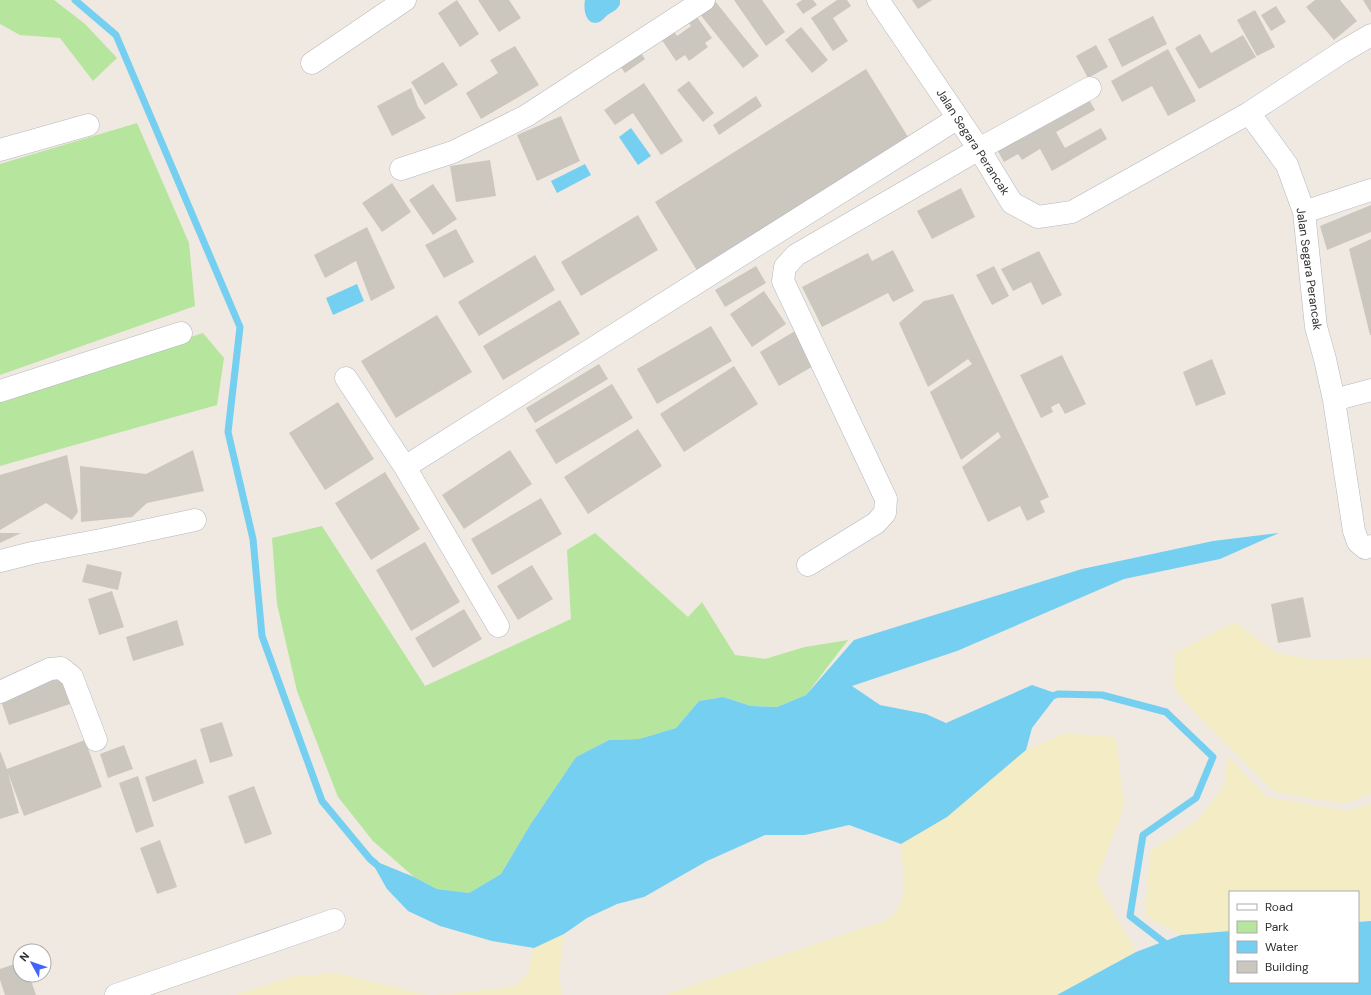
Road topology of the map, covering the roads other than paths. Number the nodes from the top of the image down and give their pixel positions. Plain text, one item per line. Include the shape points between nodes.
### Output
1 (405, 0) edge
2 (704, 0) edge
3 (878, 0) edge
4 (1371, 35) edge
5 (312, 63) dead end
6 (1090, 88) dead end
7 (1249, 113) junction
8 (958, 118) junction
9 (88, 125) dead end
10 (979, 149) junction
11 (0, 150) edge
12 (401, 169) dead end
13 (1371, 190) edge
14 (1304, 212) junction
15 (181, 333) dead end
16 (346, 378) dead end
17 (1371, 390) edge
18 (0, 391) edge
19 (1334, 400) junction
20 (405, 467) junction
21 (195, 520) dead end
22 (1371, 546) edge
23 (0, 561) edge
24 (808, 565) dead end
25 (498, 626) dead end
26 (0, 692) edge
27 (96, 740) dead end
28 (334, 920) dead end
29 (116, 995) edge

1 - 5 street
2 - 12 street via 526,116 453,152
3 - 8 street, Jalan Segara Perancak
4 - 7 street, Jalan Segara Perancak
6 - 10 street
7 - 10 street, Jalan Segara Perancak via 1072,212 1038,217 1012,203
7 - 14 street, Jalan Segara Perancak via 1287,165
8 - 10 street, Jalan Segara Perancak
8 - 20 street
9 - 11 street
10 - 24 street via 796,255 785,267 783,281 886,499 885,513 876,523
13 - 14 street
14 - 19 street, Jalan Segara Perancak via 1316,327
15 - 18 street
16 - 20 street
17 - 19 street
19 - 22 street, Jalan Segara Perancak via 1354,531 1358,542 1365,548
20 - 25 street
21 - 23 street
26 - 27 street via 50,669 61,668 72,677
28 - 29 street

